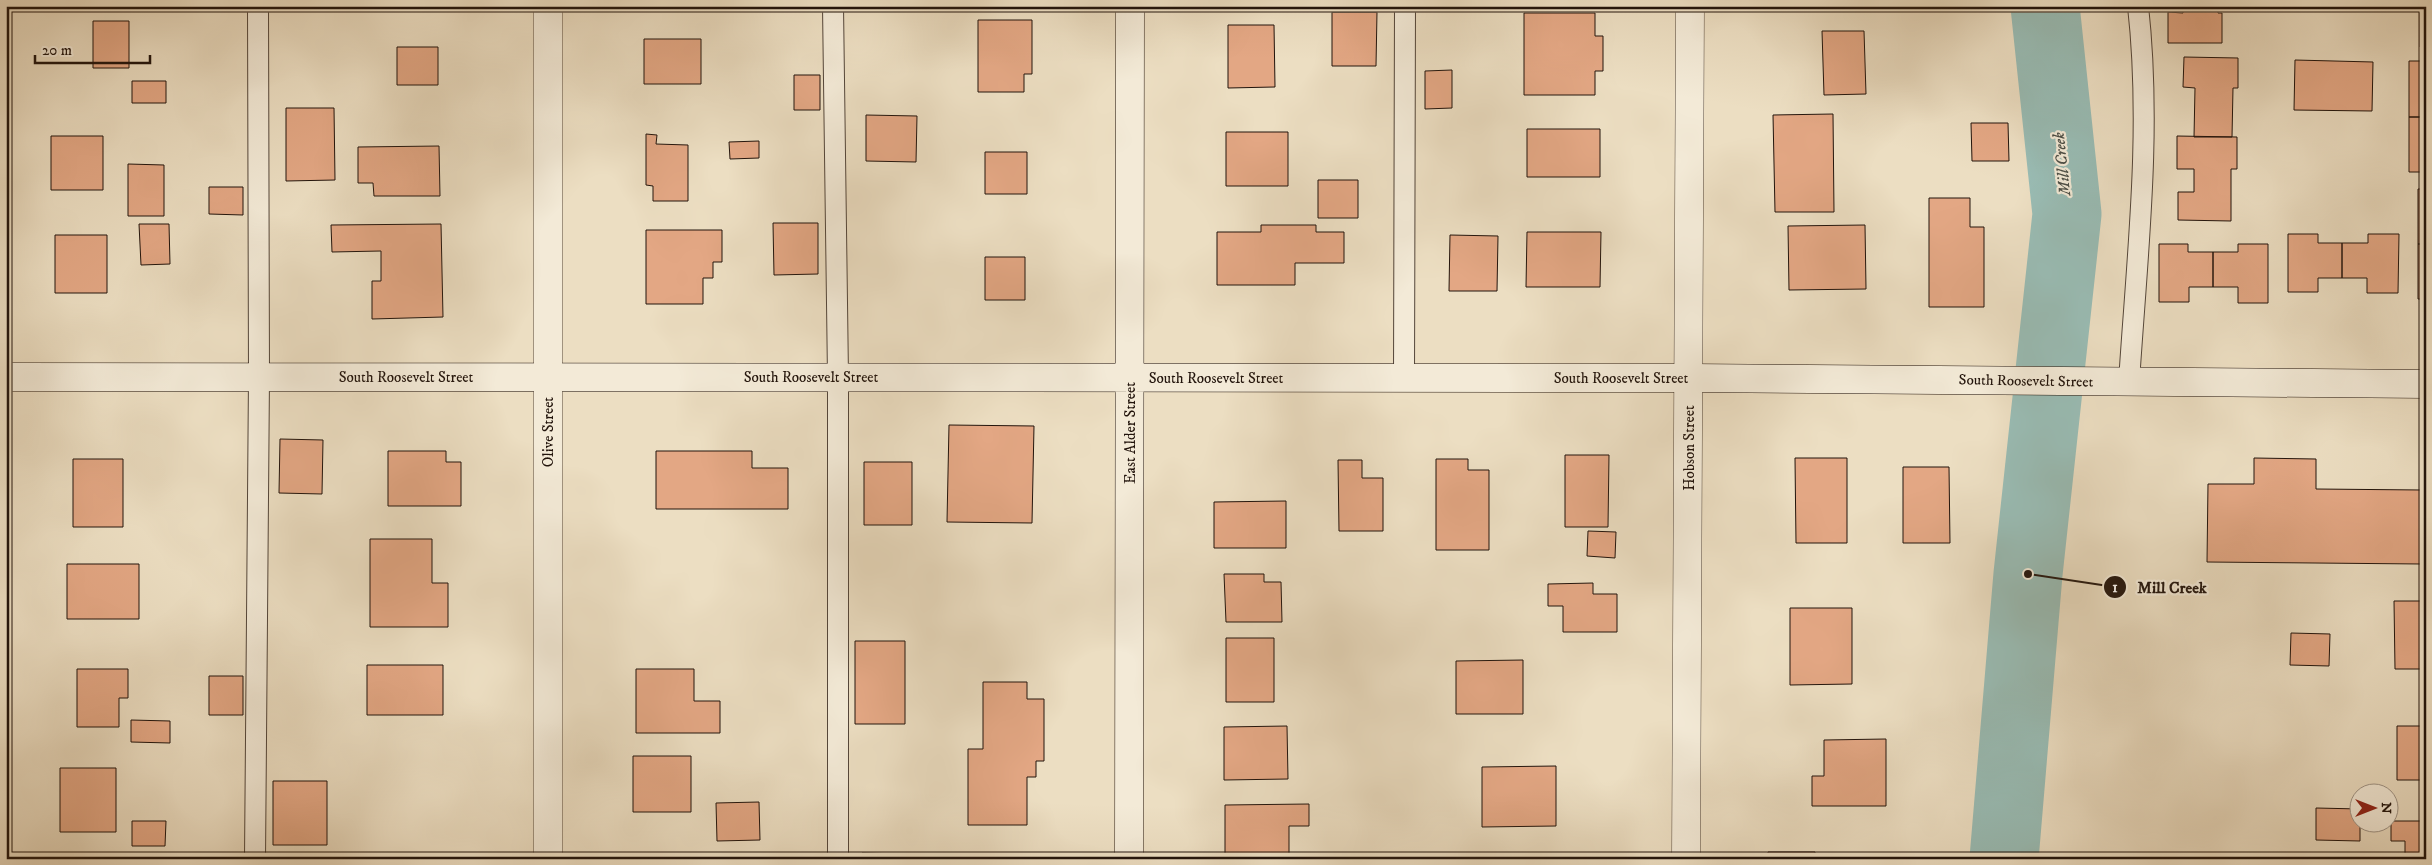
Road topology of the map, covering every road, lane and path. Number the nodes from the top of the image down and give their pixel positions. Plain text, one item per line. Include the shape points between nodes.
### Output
1 (258, 6) edge
2 (548, 6) edge
3 (833, 6) edge
4 (1130, 6) edge
5 (1405, 6) edge
6 (1690, 6) edge
7 (2138, 6) edge
8 (6, 377) edge
9 (259, 377) junction
10 (548, 377) junction
11 (838, 377) junction
12 (1130, 378) junction
13 (1404, 378) junction
14 (1690, 378) junction
15 (2116, 382) junction
16 (2426, 384) edge
17 (255, 859) edge
18 (548, 859) edge
19 (838, 859) edge
20 (1129, 859) edge
21 (1686, 859) edge

1 - 9 lane
2 - 10 main road, Olive Street
3 - 11 lane
4 - 12 main road, East Alder Street
5 - 13 lane
6 - 14 main road, Hobson Street
7 - 15 lane via 2144,61 2142,214
8 - 9 main road, South Roosevelt Street
9 - 10 main road, South Roosevelt Street
9 - 17 lane
10 - 11 main road, South Roosevelt Street
10 - 18 main road, Olive Street
11 - 12 main road, South Roosevelt Street
11 - 19 lane
12 - 13 main road, South Roosevelt Street
12 - 20 main road, East Alder Street
13 - 14 main road, South Roosevelt Street
14 - 15 main road, South Roosevelt Street
14 - 21 main road, Hobson Street
15 - 16 main road, South Roosevelt Street

